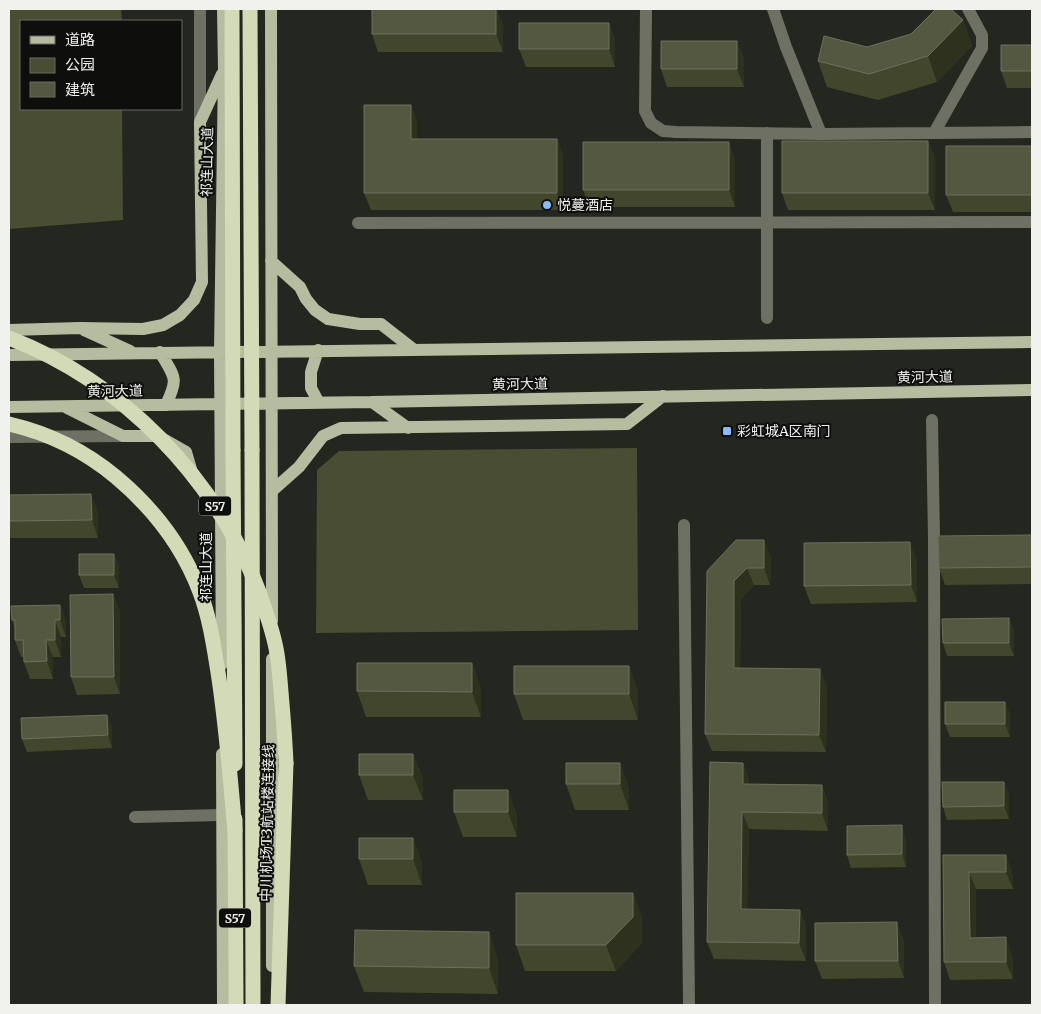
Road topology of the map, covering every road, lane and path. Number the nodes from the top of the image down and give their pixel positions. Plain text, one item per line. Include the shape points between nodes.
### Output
1 (200, 9) edge
2 (223, 9) edge
3 (232, 9) edge
4 (250, 9) edge
5 (271, 9) edge
6 (646, 9) edge
7 (773, 9) edge
8 (968, 9) edge
9 (224, 70) junction
10 (200, 122) junction
11 (1032, 132) edge
12 (767, 133) junction
13 (934, 133) junction
14 (821, 134) junction
15 (767, 222) junction
16 (1032, 222) edge
17 (358, 223) dead end
18 (271, 261) junction
19 (767, 318) dead end
20 (80, 328) junction
21 (9, 330) edge
22 (9, 338) edge
23 (1032, 342) edge
24 (413, 349) junction
25 (318, 350) junction
26 (220, 351) junction
27 (271, 351) junction
28 (160, 352) junction
29 (134, 353) junction
30 (9, 355) edge
31 (1032, 390) edge
32 (663, 396) junction
33 (372, 402) junction
34 (319, 403) junction
35 (272, 404) junction
36 (166, 405) junction
37 (220, 405) junction
38 (65, 406) junction
39 (9, 407) edge
40 (932, 420) dead end
41 (9, 424) edge
42 (408, 428) junction
43 (123, 436) junction
44 (9, 437) edge
45 (196, 485) dead end
46 (272, 491) junction
47 (684, 525) dead end
48 (222, 815) junction
49 (135, 817) dead end
50 (235, 831) junction
51 (223, 1005) edge
52 (236, 1005) edge
53 (253, 1005) edge
54 (272, 1005) edge
55 (278, 1005) edge
56 (689, 1005) edge
57 (935, 1005) edge

1 - 10 street
2 - 9 main road, 祁连山大道
3 - 50 highway, bridge
4 - 53 highway, bridge
5 - 18 main road
6 - 12 street via 645,111 651,123 663,131
7 - 14 street
8 - 13 street via 982,35 982,48
9 - 10 main road
9 - 26 main road, 祁连山大道
10 - 20 main road via 202,282 194,300 180,315 163,325 143,329
11 - 13 street
12 - 14 street
12 - 15 street
13 - 14 street
15 - 16 street
15 - 17 street
15 - 19 street
18 - 24 main road via 300,287 315,310 328,319 381,324
18 - 27 main road
20 - 21 main road
20 - 29 main road
22 - 55 highway, 中川机场T3航站楼连接线 / S57, bridge via 90,380 155,433 212,502 234,537 255,582 277,653 286,763
23 - 24 main road
24 - 25 main road
25 - 27 main road
25 - 34 main road via 311,372 311,388
26 - 27 main road
26 - 28 main road
26 - 37 main road, 祁连山大道
27 - 35 main road
28 - 29 main road
28 - 36 main road via 174,376 174,388
29 - 30 main road
31 - 32 main road, 黄河大道
32 - 33 main road, 黄河大道
32 - 42 main road via 627,424
33 - 34 main road, 黄河大道
33 - 42 main road
34 - 35 main road, 黄河大道
35 - 37 main road, 黄河大道
35 - 46 main road
36 - 37 main road, 黄河大道
36 - 38 main road, 黄河大道
37 - 48 main road, 祁连山大道
38 - 39 main road, 黄河大道
38 - 43 main road
40 - 57 street
41 - 50 highway, bridge via 54,439 110,472 156,516 181,552 200,591 212,633 222,697
42 - 46 main road via 341,428 323,436 299,467
43 - 44 street
43 - 45 main road via 158,436 186,452
46 - 54 main road
47 - 56 street
48 - 49 street
48 - 51 main road, 祁连山大道
50 - 52 highway, S57

